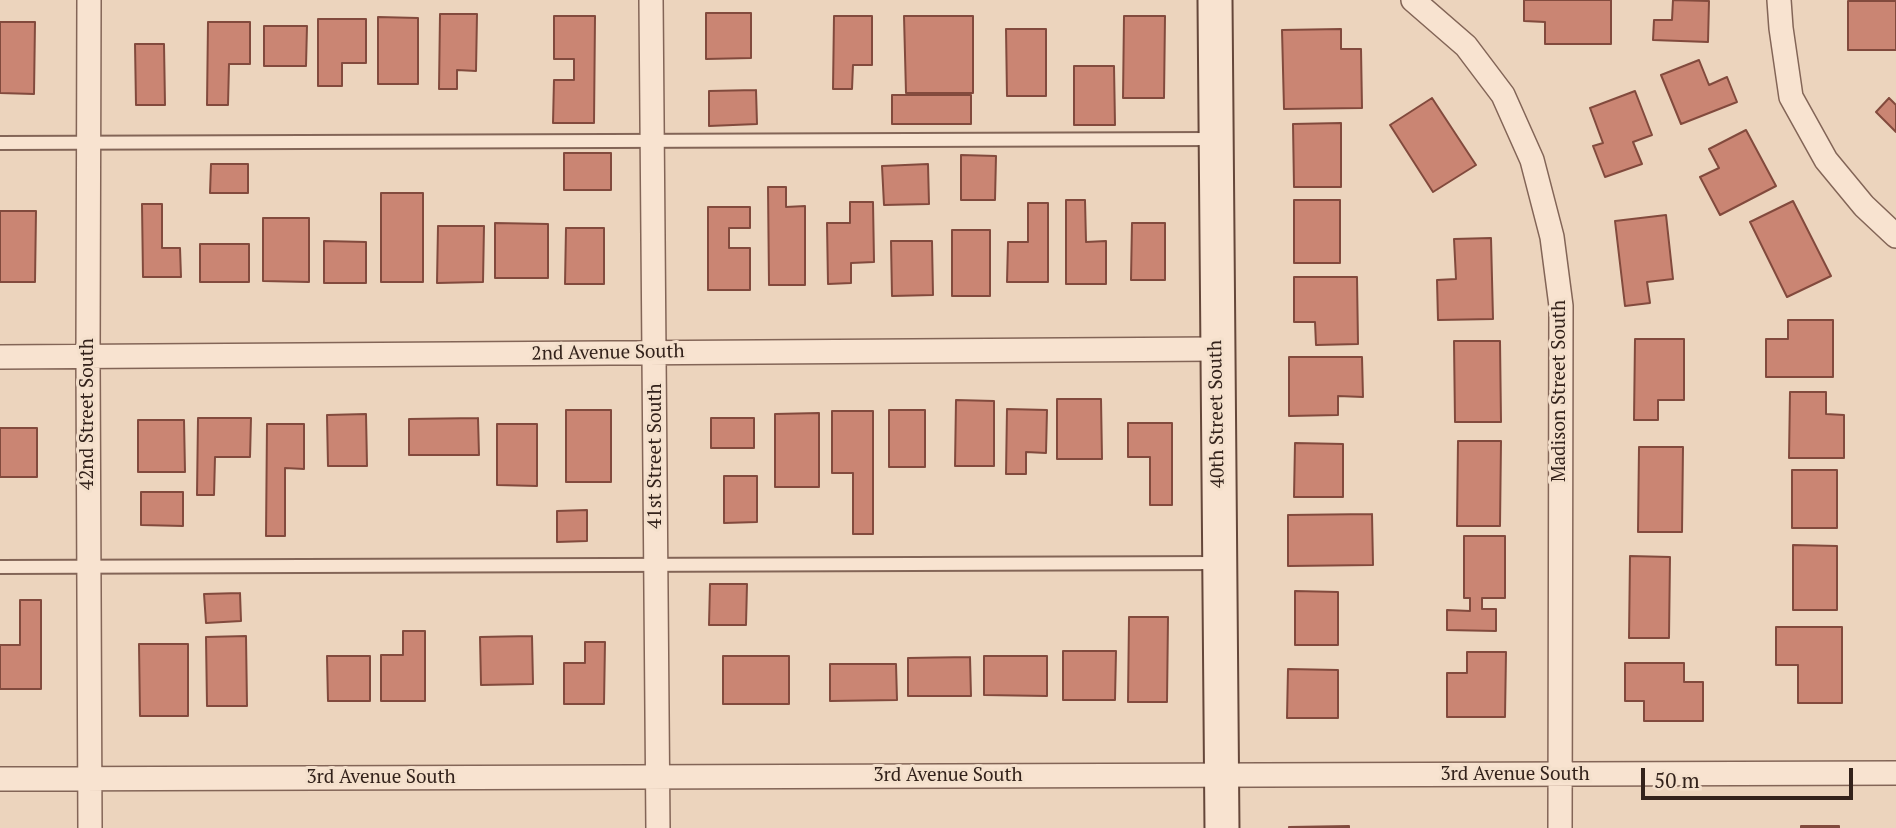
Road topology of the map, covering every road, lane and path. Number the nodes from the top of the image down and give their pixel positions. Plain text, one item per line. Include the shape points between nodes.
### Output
1 (89, 0) edge
2 (651, 0) edge
3 (1215, 0) edge
4 (1413, 0) edge
5 (1779, 0) edge
6 (1216, 138) junction
7 (653, 141) junction
8 (0, 143) edge
9 (88, 143) junction
10 (1896, 236) edge
11 (1217, 349) junction
12 (655, 353) junction
13 (0, 357) edge
14 (88, 358) junction
15 (1219, 563) junction
16 (656, 565) junction
17 (0, 567) edge
18 (89, 567) junction
19 (1896, 774) edge
20 (1222, 775) junction
21 (1559, 775) junction
22 (658, 777) junction
23 (0, 779) edge
24 (90, 779) junction
25 (90, 828) edge
26 (658, 828) edge
27 (1222, 828) edge
28 (1560, 828) edge

1 - 9 street, 42nd Street South
2 - 7 street, 41st Street South
3 - 6 street, 40th Street South
4 - 21 street, Madison Street South via 1465,46 1503,95 1532,160 1552,237 1561,306
5 - 10 street via 1791,97 1826,160
6 - 7 lane
6 - 11 street, 40th Street South
7 - 9 lane
7 - 12 street, 41st Street South
8 - 9 lane
9 - 14 street, 42nd Street South
11 - 12 street, 2nd Avenue South
11 - 15 street, 40th Street South
12 - 14 street, 2nd Avenue South
12 - 16 street, 41st Street South
13 - 14 street, 2nd Avenue South
14 - 18 street, 42nd Street South
15 - 16 lane
15 - 20 street, 40th Street South
16 - 18 lane
16 - 22 street, 41st Street South
17 - 18 lane
18 - 24 street, 42nd Street South
19 - 21 street, 3rd Avenue South
20 - 21 street, 3rd Avenue South
20 - 22 street, 3rd Avenue South
20 - 27 street, 40th Street South
21 - 28 street, Madison Street South
22 - 24 street, 3rd Avenue South
22 - 26 street, 41st Street South
23 - 24 street, 3rd Avenue South
24 - 25 street, 42nd Street South

